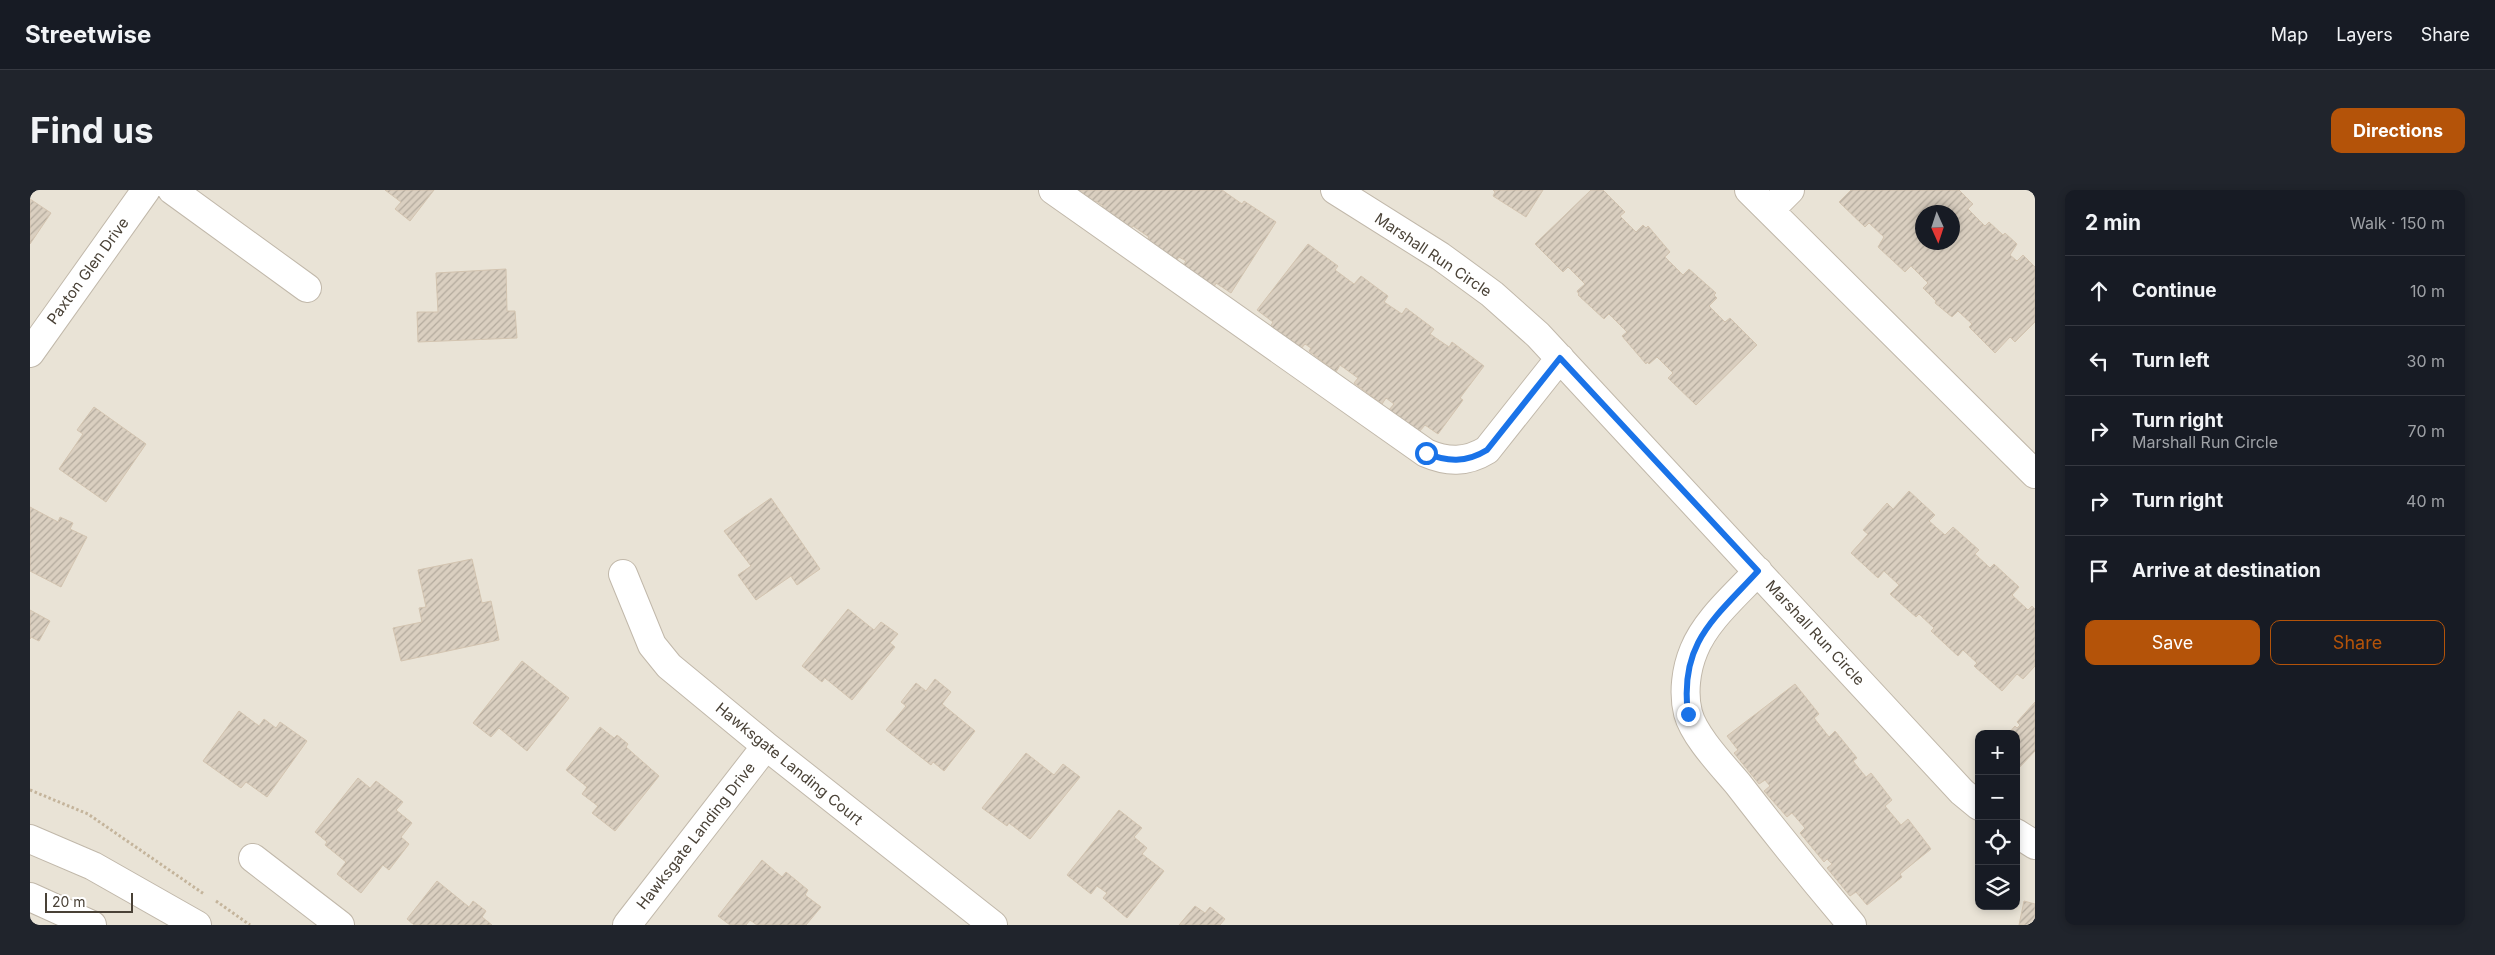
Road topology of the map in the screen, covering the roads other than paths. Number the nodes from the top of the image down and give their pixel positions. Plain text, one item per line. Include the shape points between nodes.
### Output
1 (146, 190) edge
2 (172, 190) edge
3 (1052, 190) edge
4 (1335, 190) edge
5 (1749, 190) edge
6 (1790, 190) edge
7 (1770, 210) junction
8 (307, 288) dead end
9 (30, 353) edge
10 (1560, 358) junction
11 (2035, 474) edge
12 (1758, 571) junction
13 (622, 574) dead end
14 (766, 746) junction
15 (1975, 803) edge
16 (2020, 836) edge
17 (30, 839) edge
18 (2035, 845) edge
19 (253, 858) dead end
20 (30, 896) edge
21 (92, 925) edge
22 (197, 925) edge
23 (340, 925) edge
24 (627, 925) edge
25 (993, 925) edge
26 (1852, 925) edge

1 - 9 street, Paxton Glen Drive
2 - 8 street
3 - 10 street via 1426,453 1441,459 1475,458 1487,450
4 - 10 street, Marshall Run Circle via 1440,256 1492,294
5 - 7 street
6 - 7 street
7 - 11 street
10 - 12 street, Marshall Run Circle
12 - 15 street, Marshall Run Circle
12 - 26 street via 1708,626 1698,642 1687,674 1688,714 1697,732
13 - 14 street, Hawksgate Landing Court via 652,645 668,666
14 - 24 street, Hawksgate Landing Drive
14 - 25 street, Hawksgate Landing Court
16 - 18 street
17 - 22 street via 93,866
19 - 23 street
20 - 21 street

